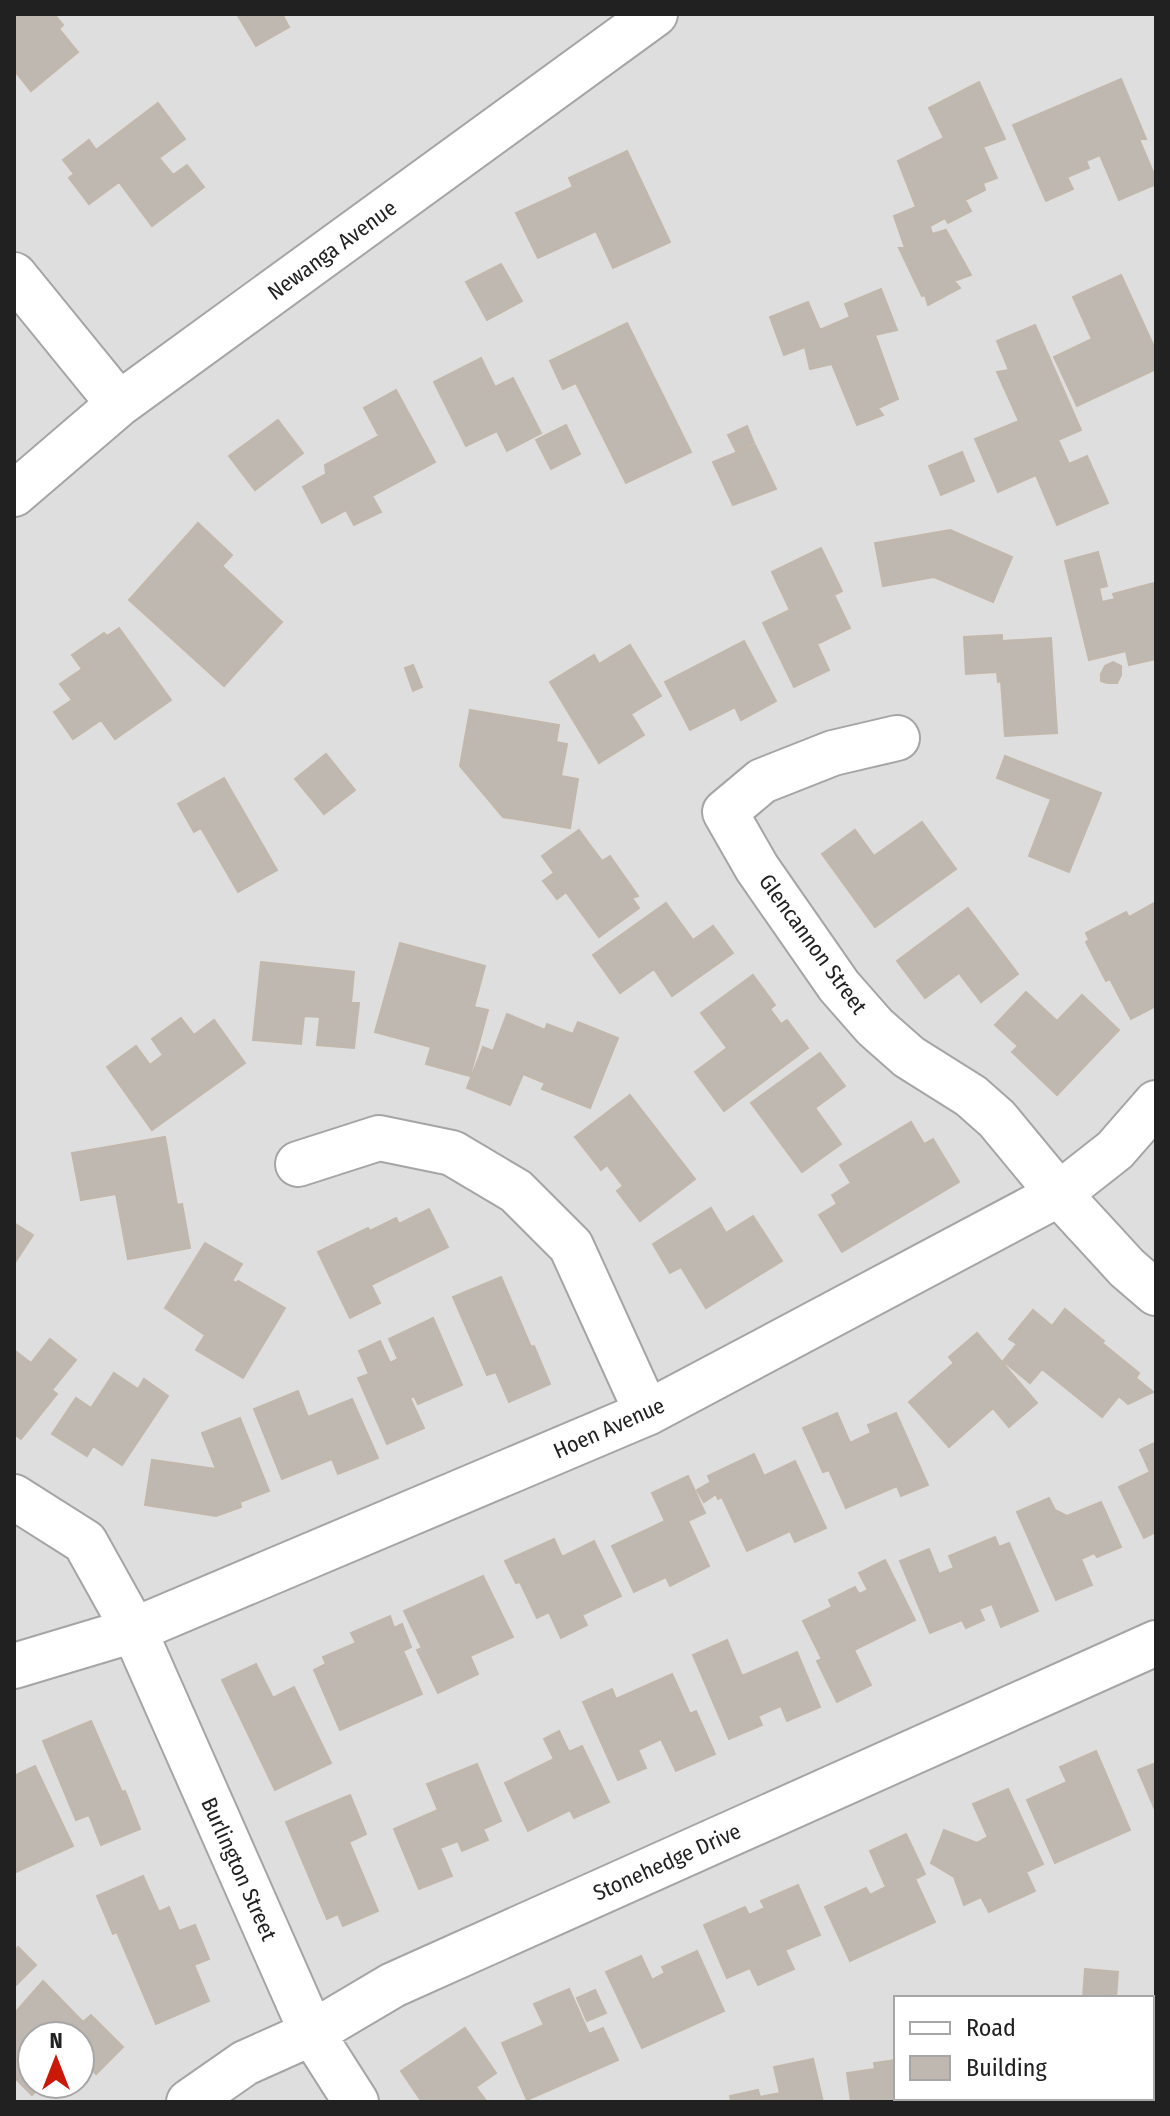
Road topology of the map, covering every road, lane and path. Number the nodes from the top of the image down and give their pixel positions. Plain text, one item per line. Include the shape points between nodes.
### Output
1 (655, 14) edge
2 (14, 275) edge
3 (119, 404) junction
4 (14, 494) edge
5 (897, 738) dead end
6 (1156, 1103) edge
7 (298, 1164) dead end
8 (1059, 1194) junction
9 (1156, 1293) edge
10 (647, 1413) junction
11 (14, 1497) edge
12 (134, 1630) junction
13 (1156, 1643) edge
14 (14, 1666) edge
15 (312, 2033) junction
16 (189, 2102) edge
17 (356, 2102) edge

1 - 3 street, Newanga Avenue
2 - 3 street
3 - 4 street, Newanga Avenue
5 - 8 street, Glencannon Street via 833,753 762,781 725,812 839,986 909,1057 997,1119
6 - 8 street, Hoen Avenue via 1115,1150
7 - 10 street via 379,1138 452,1153 516,1191 571,1246
8 - 9 street, Glencannon Street
8 - 10 street, Hoen Avenue
10 - 12 street, Hoen Avenue
11 - 12 street, Burlington Street via 85,1542
12 - 14 street, Hoen Avenue
12 - 15 street, Burlington Street
13 - 15 street, Stonehedge Drive via 393,1985
15 - 16 street, Stonehedge Drive via 245,2063
15 - 17 street, Burlington Street

